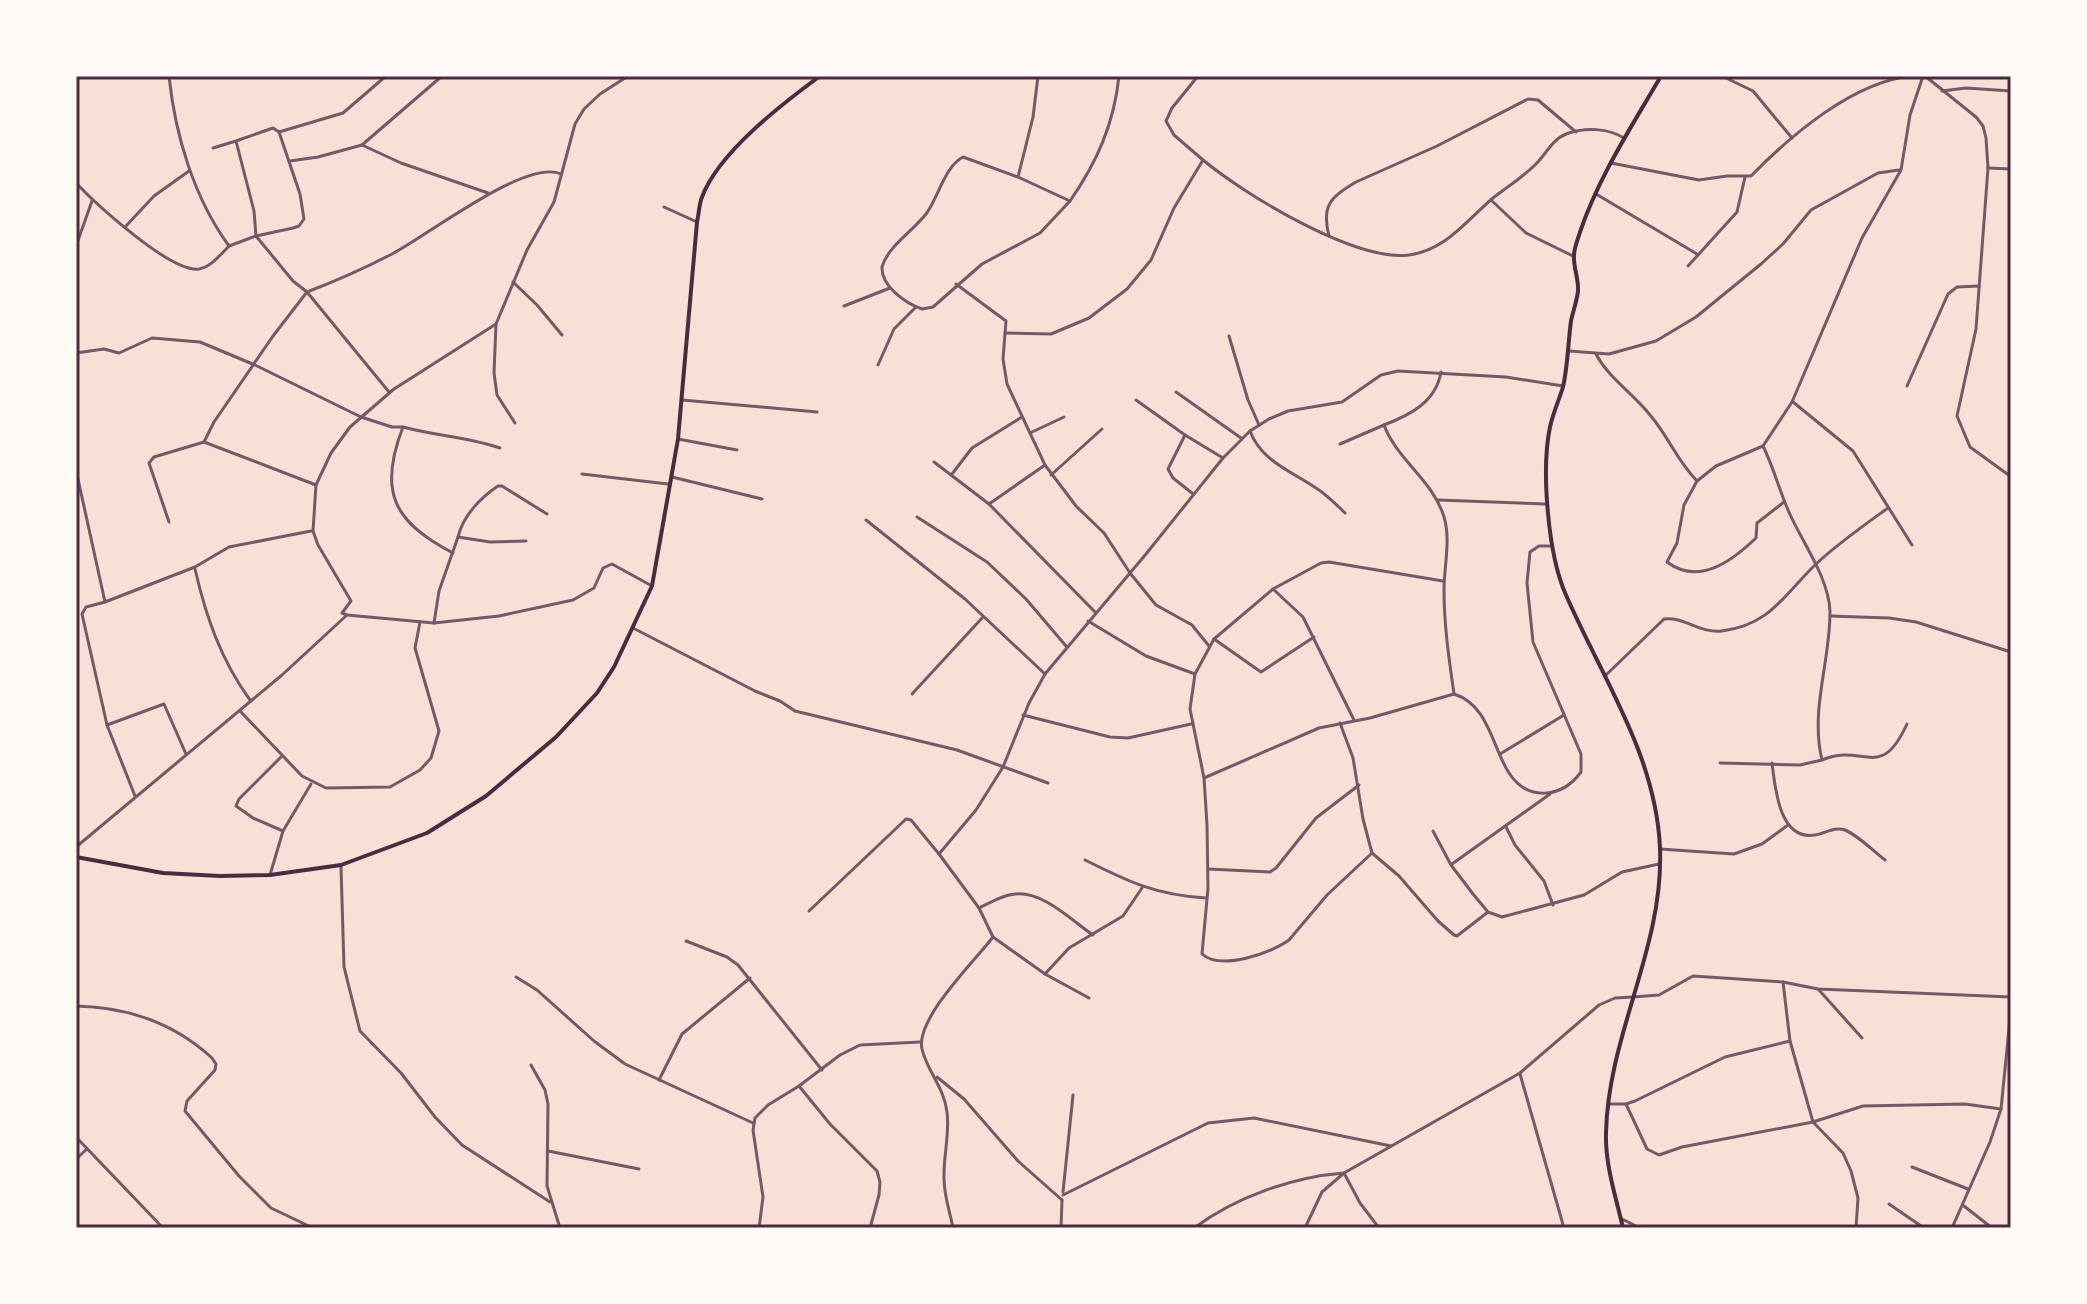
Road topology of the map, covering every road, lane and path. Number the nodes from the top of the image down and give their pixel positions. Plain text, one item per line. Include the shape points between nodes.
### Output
1 (169, 76) edge
2 (386, 76) edge
3 (442, 76) edge
4 (820, 76) edge
5 (1038, 76) edge
6 (1119, 76) edge
7 (1198, 76) edge
8 (1661, 76) edge
9 (1722, 76) edge
10 (1912, 76) edge
11 (1924, 76) edge
12 (625, 77) edge
13 (1731, 78) edge
14 (1942, 91) junction
15 (2011, 91) edge
16 (279, 132) junction
17 (1576, 132) junction
18 (1624, 138) junction
19 (1792, 138) junction
20 (236, 141) junction
21 (362, 145) junction
22 (213, 148) dead end
23 (1203, 160) junction
24 (289, 161) junction
25 (1611, 163) junction
26 (1988, 168) junction
27 (2011, 169) edge
28 (1901, 170) junction
29 (189, 171) junction
30 (562, 174) junction
31 (1751, 176) junction
32 (1018, 177) junction
33 (76, 183) edge
34 (488, 193) junction
35 (1596, 194) junction
36 (1491, 200) junction
37 (92, 201) junction
38 (1070, 201) junction
39 (664, 207) dead end
40 (697, 222) junction
41 (124, 227) junction
42 (256, 236) junction
43 (1329, 236) junction
44 (76, 246) edge
45 (229, 246) junction
46 (1697, 254) junction
47 (1573, 256) junction
48 (1688, 266) dead end
49 (512, 282) junction
50 (956, 284) junction
51 (1979, 286) junction
52 (890, 288) junction
53 (307, 292) junction
54 (844, 306) dead end
55 (916, 307) junction
56 (496, 324) junction
57 (1005, 333) junction
58 (562, 335) dead end
59 (1229, 336) dead end
60 (1569, 351) junction
61 (76, 353) edge
62 (1595, 354) junction
63 (255, 365) junction
64 (878, 365) dead end
65 (1441, 372) junction
66 (1563, 386) junction
67 (1907, 386) dead end
68 (1176, 392) dead end
69 (390, 393) junction
70 (682, 400) junction
71 (1136, 400) dead end
72 (1792, 402) junction
73 (817, 412) dead end
74 (361, 417) junction
75 (1022, 417) junction
76 (1064, 417) dead end
77 (515, 423) dead end
78 (1259, 425) junction
79 (1384, 425) junction
80 (403, 427) junction
81 (1102, 429) dead end
82 (1250, 431) junction
83 (1030, 433) junction
84 (1185, 435) junction
85 (1241, 438) junction
86 (678, 439) junction
87 (204, 442) junction
88 (1340, 444) dead end
89 (1763, 446) junction
90 (500, 448) dead end
91 (737, 450) dead end
92 (1223, 458) junction
93 (934, 462) dead end
94 (1045, 465) junction
95 (76, 470) edge
96 (582, 474) dead end
97 (952, 474) junction
98 (1051, 475) junction
99 (670, 476) junction
100 (2010, 476) edge
101 (1697, 481) junction
102 (668, 484) junction
103 (316, 485) junction
104 (1192, 493) junction
105 (762, 499) dead end
106 (1438, 500) junction
107 (1784, 502) junction
108 (989, 504) junction
109 (1548, 505) junction
110 (1888, 508) junction
111 (1345, 513) dead end
112 (547, 514) dead end
113 (917, 517) dead end
114 (866, 520) dead end
115 (169, 522) dead end
116 (313, 531) junction
117 (458, 537) junction
118 (526, 541) dead end
119 (1912, 545) dead end
120 (1552, 546) junction
121 (453, 553) junction
122 (1814, 565) junction
123 (195, 567) junction
124 (1130, 573) junction
125 (1444, 581) junction
126 (652, 586) junction
127 (1273, 589) junction
128 (105, 602) junction
129 (1095, 612) junction
130 (347, 615) junction
131 (1830, 616) junction
132 (983, 617) junction
133 (1088, 621) junction
134 (420, 622) junction
135 (434, 623) junction
136 (633, 628) junction
137 (1314, 637) junction
138 (1214, 639) junction
139 (1066, 646) junction
140 (1209, 646) junction
141 (2011, 652) edge
142 (1045, 674) junction
143 (1195, 674) junction
144 (1606, 676) junction
145 (912, 694) dead end
146 (1454, 694) junction
147 (250, 700) junction
148 (239, 710) junction
149 (1023, 715) junction
150 (1564, 715) junction
151 (1355, 721) junction
152 (1340, 723) junction
153 (1191, 724) junction
154 (1907, 724) dead end
155 (107, 725) junction
156 (186, 754) junction
157 (1500, 754) junction
158 (282, 756) junction
159 (1822, 760) junction
160 (1720, 763) dead end
161 (1772, 763) junction
162 (1003, 767) junction
163 (1204, 778) junction
164 (312, 783) junction
165 (1048, 783) dead end
166 (1359, 785) junction
167 (1550, 794) junction
168 (135, 796) junction
169 (1788, 825) junction
170 (1506, 826) junction
171 (283, 831) junction
172 (1433, 831) dead end
173 (76, 847) edge
174 (1660, 849) junction
175 (1372, 853) junction
176 (939, 854) junction
177 (76, 857) edge
178 (1085, 860) dead end
179 (1885, 860) dead end
180 (1660, 864) junction
181 (341, 865) junction
182 (1451, 865) junction
183 (1208, 869) junction
184 (270, 875) junction
185 (1142, 888) junction
186 (1207, 898) junction
187 (1553, 905) junction
188 (979, 908) junction
189 (809, 911) dead end
190 (1488, 912) junction
191 (1093, 935) junction
192 (993, 937) junction
193 (686, 941) dead end
194 (1045, 974) junction
195 (516, 977) dead end
196 (750, 978) junction
197 (1783, 982) junction
198 (1818, 989) junction
199 (1633, 997) junction
200 (2011, 997) edge
201 (1089, 998) dead end
202 (76, 1006) edge
203 (2011, 1009) edge
204 (1862, 1038) dead end
205 (1790, 1041) junction
206 (921, 1042) junction
207 (531, 1065) dead end
208 (822, 1070) junction
209 (1520, 1073) junction
210 (935, 1076) junction
211 (659, 1080) junction
212 (799, 1086) junction
213 (2004, 1093) junction
214 (2011, 1094) edge
215 (1073, 1095) dead end
216 (1608, 1104) junction
217 (1626, 1104) junction
218 (2001, 1109) junction
219 (1813, 1122) junction
220 (753, 1123) junction
221 (76, 1137) edge
222 (1391, 1146) junction
223 (87, 1149) junction
224 (548, 1151) junction
225 (76, 1159) edge
226 (1912, 1167) dead end
227 (639, 1169) dead end
228 (1344, 1173) junction
229 (1970, 1189) junction
230 (1063, 1195) junction
231 (1062, 1200) junction
232 (550, 1202) junction
233 (1889, 1204) dead end
234 (1962, 1205) junction
235 (1621, 1218) junction
236 (163, 1228) edge
237 (313, 1228) edge
238 (560, 1228) edge
239 (759, 1228) edge
240 (870, 1228) edge
241 (953, 1228) edge
242 (1061, 1228) edge
243 (1194, 1228) edge
244 (1305, 1228) edge
245 (1379, 1228) edge
246 (1564, 1228) edge
247 (1623, 1228) edge
248 (1640, 1228) edge
249 (1856, 1228) edge
250 (1924, 1228) edge
251 (1952, 1228) edge
252 (1992, 1228) edge

1 - 29 street
2 - 16 street via 343,113
3 - 21 street
4 - 40 main road via 756,127 728,157 702,196
5 - 32 street
6 - 38 street via 1104,143
7 - 23 street via 1166,121
8 - 18 main road
9 - 13 street
10 - 19 street via 1854,95
11 - 14 street
11 - 28 street via 1910,115
12 - 30 street via 584,109
13 - 19 street via 1753,91
14 - 15 street
14 - 26 street via 1983,126
16 - 20 street via 273,128
16 - 24 street
17 - 18 street via 1611,130
17 - 36 street via 1559,138
17 - 43 street via 1538,100 1528,99 1334,195 1327,210
18 - 25 main road
19 - 31 street
20 - 22 street
20 - 42 street
21 - 24 street
21 - 34 street
23 - 43 street via 1252,197
23 - 57 street via 1151,260 1127,289 1089,318 1051,334
24 - 42 street via 303,222
25 - 31 street via 1699,180
25 - 35 main road
26 - 27 street
26 - 51 street
28 - 62 street via 1878,173 1811,210 1783,244 1696,317 1656,341
28 - 72 street via 1862,238
29 - 41 street
29 - 45 street
30 - 34 street via 546,170
30 - 49 street via 554,202
31 - 46 street via 1745,177 1737,212
32 - 38 street
32 - 52 street via 969,158 958,159 928,212 884,260 882,273
33 - 37 street
34 - 53 street via 391,254
35 - 46 street
35 - 47 main road
36 - 43 street via 1441,246 1409,255 1378,254
36 - 47 street via 1526,233
37 - 41 street
37 - 44 street
38 - 50 street via 1040,233
39 - 40 street
40 - 70 main road
41 - 45 street via 162,255 193,269 210,264
42 - 45 street
42 - 53 street
46 - 48 street
47 - 60 main road via 1578,290
49 - 56 street
49 - 58 street
50 - 55 street via 933,307
50 - 57 street via 1006,321
51 - 67 street via 1957,287 1948,294
51 - 100 street via 1976,329 1957,416 1970,447
52 - 54 street
52 - 55 street
53 - 63 street
53 - 69 street
55 - 64 street via 894,329
56 - 69 street
56 - 77 street via 497,395
57 - 75 street via 1004,372
59 - 78 street
60 - 62 street
60 - 66 main road
61 - 63 street via 119,353 152,338 200,342
62 - 101 street via 1648,412
63 - 74 street
63 - 87 street
65 - 66 street
65 - 78 street via 1381,375 1342,402 1288,411
65 - 79 street via 1432,395
66 - 109 main road via 1550,429
68 - 85 street
69 - 74 street
70 - 73 street
70 - 86 main road
71 - 84 street
72 - 89 street
72 - 110 street via 1853,451
74 - 80 street
74 - 103 street via 331,453
75 - 83 street
75 - 97 street via 972,448
76 - 83 street
78 - 82 street
79 - 88 street
79 - 106 street
80 - 90 street
80 - 121 street via 391,475 397,507 414,528
81 - 98 street
82 - 85 street
82 - 111 street via 1268,458
83 - 94 street
84 - 92 street
84 - 104 street via 1168,469
85 - 92 street
86 - 91 street
86 - 99 main road
87 - 103 street
87 - 115 street via 149,463
89 - 101 street via 1716,466
89 - 107 street
92 - 104 street
93 - 97 street
94 - 98 street
94 - 108 street
95 - 128 street
96 - 102 street
97 - 108 street
98 - 124 street via 1104,533
99 - 102 main road
99 - 105 street
101 - 107 street via 1667,559 1688,571 1706,572 1734,556 1756,538 1757,523
102 - 126 main road
103 - 116 street
104 - 124 street
106 - 109 street
106 - 125 street via 1447,533
107 - 122 street
108 - 129 street
109 - 120 main road
110 - 119 street
110 - 122 street
112 - 117 street via 498,486 470,511
113 - 139 street via 987,562
114 - 132 street
116 - 123 street via 229,547
116 - 130 street via 351,601 342,613
117 - 118 street
117 - 121 street
120 - 144 main road via 1565,593
120 - 150 street via 1530,552 1527,583 1533,642
121 - 135 street
122 - 131 street
122 - 144 street via 1775,609 1740,627 1704,631 1672,617 1664,619
123 - 128 street
123 - 147 street via 220,651
124 - 129 street
124 - 140 street via 1156,605 1192,625
125 - 127 street via 1329,562
125 - 146 street
126 - 135 street via 612,564 594,588 573,600
126 - 136 main road
127 - 137 street via 1296,609
127 - 138 street
128 - 155 street via 86,607 82,614
129 - 133 street
130 - 134 street
130 - 147 street
131 - 141 street via 1916,622
131 - 159 street via 1816,725
132 - 142 street
132 - 145 street
133 - 139 street
133 - 143 street via 1146,656
134 - 135 street
134 - 164 street via 415,648 439,731 431,758 390,787 326,788
136 - 162 street via 795,711 933,744
136 - 181 main road via 597,693 556,737 486,796 427,833
137 - 138 street via 1261,672
137 - 151 street
138 - 140 street
139 - 142 street
140 - 143 street
142 - 149 street
143 - 153 street
144 - 174 main road via 1649,781
146 - 151 street
146 - 157 street via 1479,711
147 - 148 street
148 - 156 street
148 - 158 street
149 - 153 street via 1128,738
149 - 162 street
150 - 157 street
150 - 167 street via 1583,764 1575,780
151 - 152 street
152 - 163 street via 1301,734
152 - 166 street
153 - 163 street
154 - 159 street via 1899,743 1883,757 1843,754
155 - 156 street via 164,704
155 - 168 street
156 - 168 street
157 - 167 street via 1523,787
158 - 164 street
158 - 171 street via 236,806
159 - 161 street
160 - 161 street
161 - 169 street
162 - 165 street
162 - 176 street
163 - 183 street
164 - 171 street
166 - 175 street
166 - 183 street via 1322,812 1270,872
167 - 170 street
168 - 173 street
169 - 174 street via 1749,851 1734,854
169 - 179 street via 1813,836 1846,830
170 - 182 street
170 - 187 street via 1544,881
171 - 184 street
172 - 182 street
174 - 180 main road
175 - 186 street via 1289,940 1256,956 1223,961 1204,957
175 - 190 street via 1454,935
176 - 188 street
176 - 189 street via 906,819
177 - 184 main road via 163,873
178 - 185 street
180 - 187 street via 1622,872 1589,893
180 - 199 main road via 1656,918
181 - 184 main road
181 - 232 street via 344,967 360,1031 462,1145
182 - 190 street
183 - 186 street
185 - 186 street
185 - 191 street via 1123,916
187 - 190 street via 1508,917
188 - 191 street via 1026,894
188 - 192 street
191 - 194 street via 1064,952
192 - 194 street
192 - 206 street via 933,1013
193 - 196 street via 727,957
194 - 201 street
195 - 211 street via 625,1064
196 - 208 street
196 - 211 street via 682,1034
197 - 198 street
197 - 199 street via 1693,976 1659,995
197 - 205 street
198 - 200 street
198 - 204 street
199 - 209 street via 1599,1005
199 - 216 main road
202 - 237 street via 161,1022 207,1054 216,1068 187,1101 185,1111 271,1208
203 - 213 street
205 - 217 street via 1725,1057
205 - 219 street
206 - 208 street via 860,1045
206 - 210 street
207 - 224 street via 548,1104
208 - 212 street
209 - 222 street
209 - 246 street
210 - 231 street
210 - 241 street via 947,1111 944,1184
211 - 220 street
212 - 220 street via 768,1105
212 - 240 street via 877,1171 879,1195
213 - 214 street
213 - 218 street
215 - 230 street
216 - 217 street
216 - 235 main road via 1608,1165
217 - 219 street via 1647,1149 1659,1155
218 - 219 street via 1965,1104 1863,1106
218 - 229 street
219 - 249 street via 1843,1153 1851,1171 1858,1198
220 - 239 street via 763,1197
221 - 223 street
222 - 228 street
222 - 230 street via 1254,1118 1227,1120 1208,1123
223 - 225 street
223 - 236 street
224 - 227 street
224 - 232 street
226 - 229 street
228 - 243 street via 1281,1185 1229,1206
228 - 244 street via 1322,1192
228 - 245 street
229 - 234 street
230 - 231 street
231 - 242 street
232 - 238 street
233 - 250 street
234 - 251 street
234 - 252 street
235 - 247 main road
235 - 248 street

